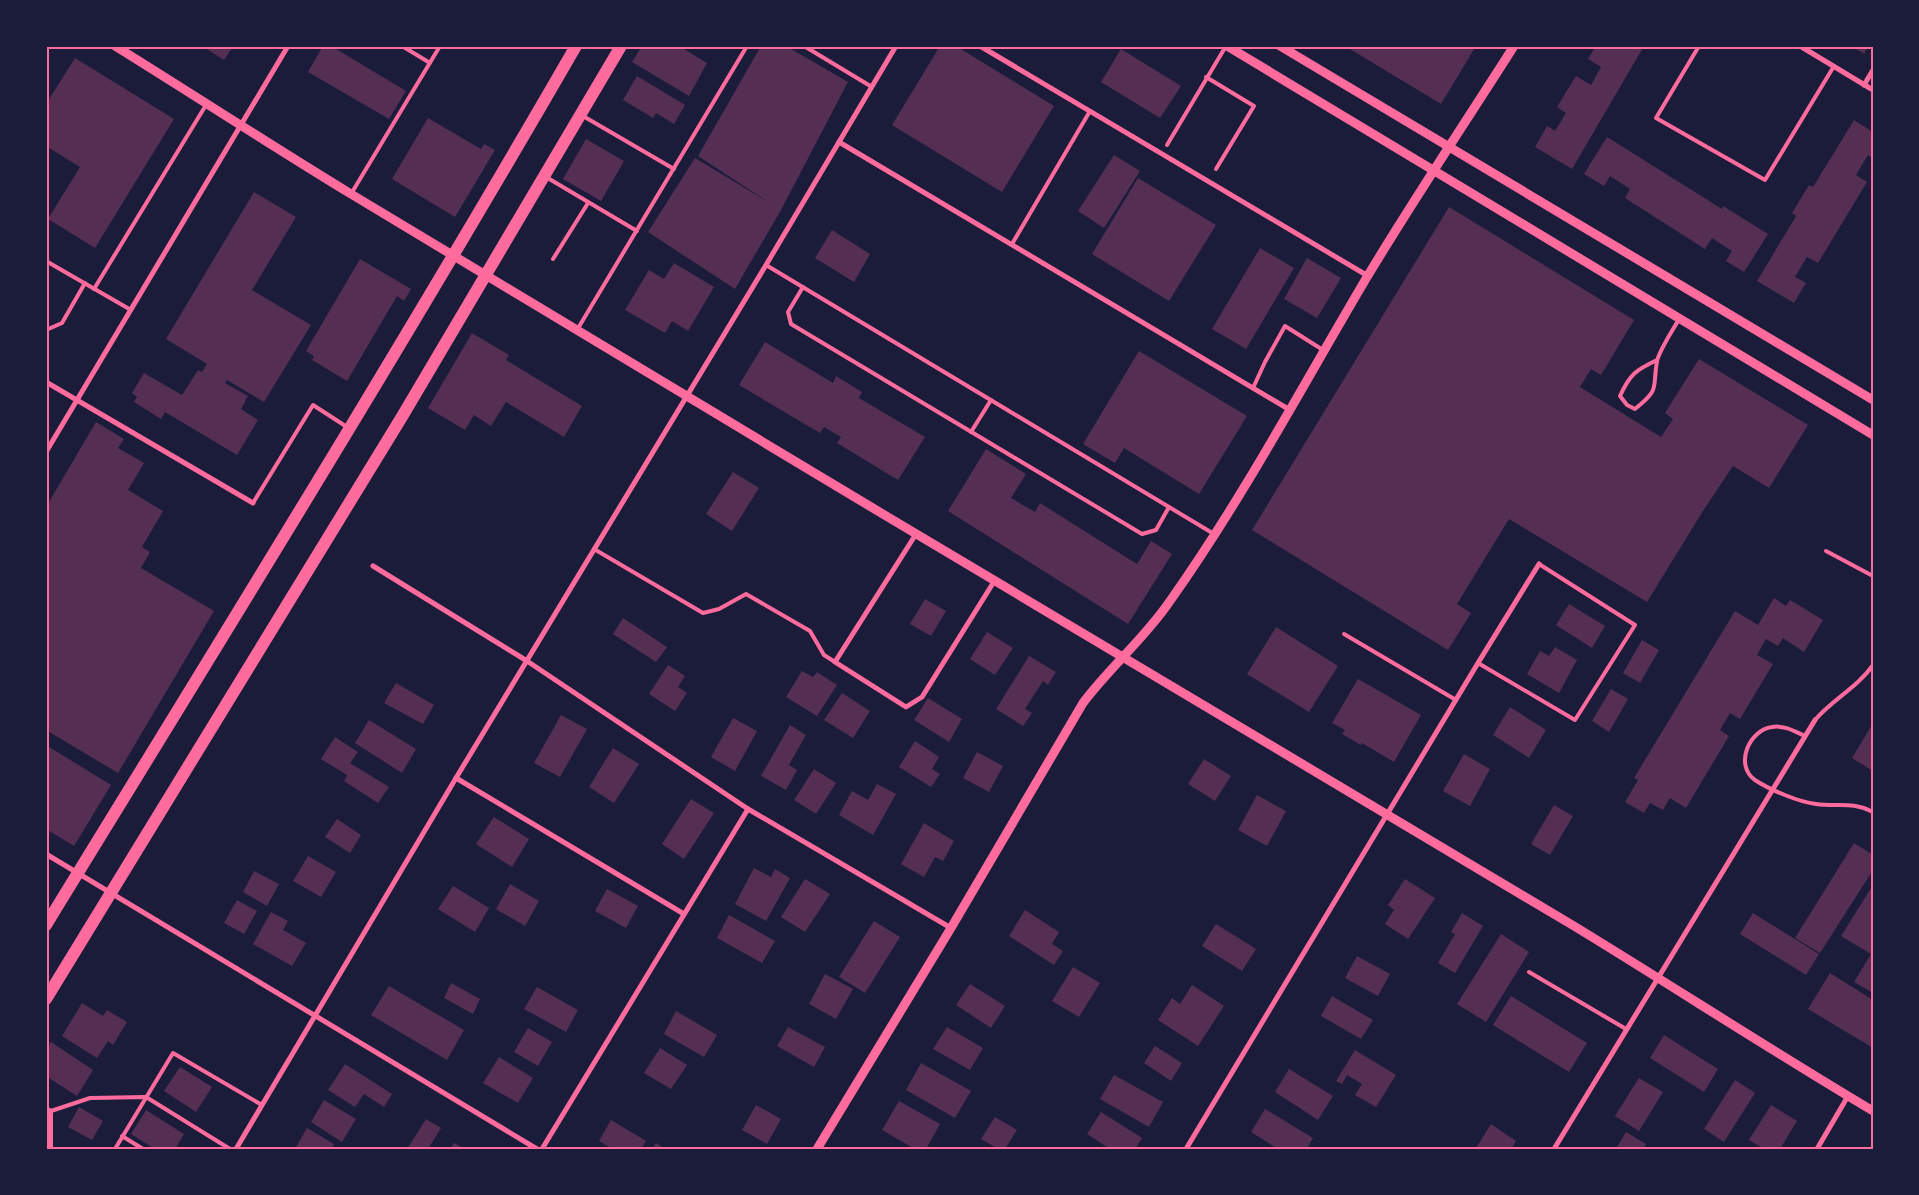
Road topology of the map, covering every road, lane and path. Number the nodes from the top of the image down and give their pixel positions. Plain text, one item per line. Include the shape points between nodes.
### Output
1 (48, 46) edge
2 (115, 46) edge
3 (288, 46) edge
4 (402, 46) edge
5 (440, 46) edge
6 (576, 46) edge
7 (621, 46) edge
8 (747, 46) edge
9 (804, 46) edge
10 (896, 46) edge
11 (980, 46) edge
12 (1226, 46) edge
13 (1280, 46) edge
14 (1514, 46) edge
15 (1699, 46) edge
16 (1800, 46) edge
17 (812, 48) edge
18 (46, 50) edge
19 (430, 63) junction
20 (1834, 66) junction
21 (1873, 70) edge
22 (1206, 77) junction
23 (1864, 84) junction
24 (872, 86) junction
25 (1873, 90) edge
26 (208, 103) junction
27 (1090, 111) junction
28 (581, 115) junction
29 (240, 126) junction
30 (839, 142) junction
31 (1166, 145) dead end
32 (1449, 148) junction
33 (1216, 169) dead end
34 (674, 170) junction
35 (1434, 172) junction
36 (545, 177) junction
37 (351, 194) junction
38 (588, 203) junction
39 (637, 231) junction
40 (1012, 244) junction
41 (453, 256) junction
42 (553, 259) dead end
43 (46, 261) edge
44 (766, 265) junction
45 (487, 276) junction
46 (1368, 276) junction
47 (85, 283) junction
48 (803, 287) junction
49 (94, 289) junction
50 (131, 310) junction
51 (1679, 319) junction
52 (46, 330) edge
53 (577, 330) junction
54 (1325, 351) junction
55 (1657, 360) junction
56 (46, 382) edge
57 (1253, 388) junction
58 (686, 396) junction
59 (77, 400) junction
60 (991, 400) junction
61 (1873, 400) edge
62 (1290, 410) junction
63 (349, 428) junction
64 (971, 432) junction
65 (1873, 435) edge
66 (46, 452) edge
67 (253, 503) joint
68 (1169, 507) junction
69 (916, 534) junction
70 (1214, 534) junction
71 (594, 549) junction
72 (1826, 551) dead end
73 (1539, 564) joint
74 (373, 566) dead end
75 (1873, 576) edge
76 (995, 580) junction
77 (1344, 634) dead end
78 (1123, 656) junction
79 (527, 661) junction
80 (835, 662) junction
81 (1478, 663) junction
82 (1873, 665) edge
83 (1456, 700) junction
84 (1815, 720) joint
85 (1805, 736) junction
86 (456, 778) junction
87 (1772, 789) junction
88 (748, 809) junction
89 (1873, 812) edge
90 (1388, 815) junction
91 (46, 854) edge
92 (78, 873) junction
93 (111, 893) junction
94 (684, 914) junction
95 (46, 925) edge
96 (951, 928) junction
97 (1529, 972) dead end
98 (1658, 976) junction
99 (46, 999) edge
100 (316, 1015) junction
101 (1626, 1029) junction
102 (1848, 1096) junction
103 (146, 1097) junction
104 (262, 1105) junction
105 (46, 1108) edge
106 (51, 1111) junction
107 (1873, 1111) edge
108 (122, 1136) junction
109 (51, 1149) edge
110 (115, 1149) edge
111 (143, 1149) edge
112 (230, 1149) edge
113 (236, 1149) edge
114 (538, 1149) edge
115 (542, 1149) edge
116 (817, 1149) edge
117 (1186, 1149) edge
118 (1554, 1149) edge
119 (1817, 1149) edge

1 - 18 lane
2 - 26 street
3 - 29 street
4 - 19 lane
5 - 19 lane
6 - 41 main road
7 - 28 main road
8 - 34 lane
9 - 17 lane
10 - 24 street
11 - 27 street
12 - 22 lane
12 - 35 street
13 - 32 street
14 - 32 street
15 - 20 lane via 1656,118 1764,180
16 - 20 street
17 - 24 lane
19 - 37 lane
20 - 23 street
21 - 23 street
22 - 31 lane
22 - 33 lane via 1254,106
23 - 25 street
24 - 30 street
26 - 29 street
26 - 49 lane
27 - 40 lane
27 - 46 street
28 - 34 lane
28 - 36 main road
29 - 37 street
29 - 50 street
30 - 40 street
30 - 44 street
32 - 35 street
32 - 61 street
34 - 39 lane
35 - 46 street
35 - 51 street
36 - 38 lane
36 - 45 main road
37 - 41 street
38 - 39 lane
38 - 42 lane
39 - 53 lane
40 - 57 street
41 - 45 street
41 - 63 main road
43 - 47 lane
44 - 48 lane
44 - 58 street
45 - 53 street
45 - 93 main road
46 - 54 street
47 - 49 lane
47 - 52 lane via 62,323
48 - 60 lane
48 - 64 lane via 788,312 791,324
49 - 50 lane
50 - 59 street
51 - 55 lane
51 - 65 street
53 - 58 street
54 - 57 lane via 1285,326
54 - 62 street
55 - 55 lane via 1656,386 1650,397 1636,409 1627,405 1620,396 1628,379 1639,368
56 - 59 street
57 - 62 street
58 - 69 street
58 - 71 street
59 - 66 street
59 - 67 street
60 - 64 lane
60 - 68 lane
62 - 70 street
63 - 67 lane via 313,405
63 - 92 main road
64 - 68 lane via 1142,534 1156,530
68 - 70 lane
69 - 76 street
69 - 80 street
70 - 78 street via 1158,619
71 - 79 street
71 - 80 lane via 703,613 719,609 746,594 810,631 824,654
72 - 75 lane
73 - 81 street
73 - 81 lane via 1635,625 1575,720
74 - 79 street
76 - 78 street
76 - 80 street via 922,697 906,706
77 - 83 lane
78 - 90 street
78 - 96 street via 1083,703
79 - 86 street
79 - 88 street
81 - 83 street
82 - 84 lane via 1858,684
83 - 90 street
84 - 85 street
85 - 87 street
85 - 87 lane via 1781,727 1765,729 1752,738 1745,757 1747,768 1752,778
86 - 94 street
86 - 100 street
87 - 89 lane via 1812,803 1860,805
87 - 98 street
88 - 94 street
88 - 96 street
90 - 98 street
90 - 117 street
91 - 92 street
92 - 93 street
92 - 95 main road
93 - 99 main road
93 - 100 street
94 - 115 street
96 - 116 street
97 - 101 lane
98 - 101 street
98 - 102 street
100 - 104 street
100 - 114 street
101 - 118 street
102 - 107 street
102 - 119 street
103 - 104 lane via 173,1053
103 - 106 lane via 90,1098
103 - 108 lane
103 - 112 lane
104 - 113 street
105 - 106 lane
106 - 109 lane
108 - 110 lane
108 - 111 lane

